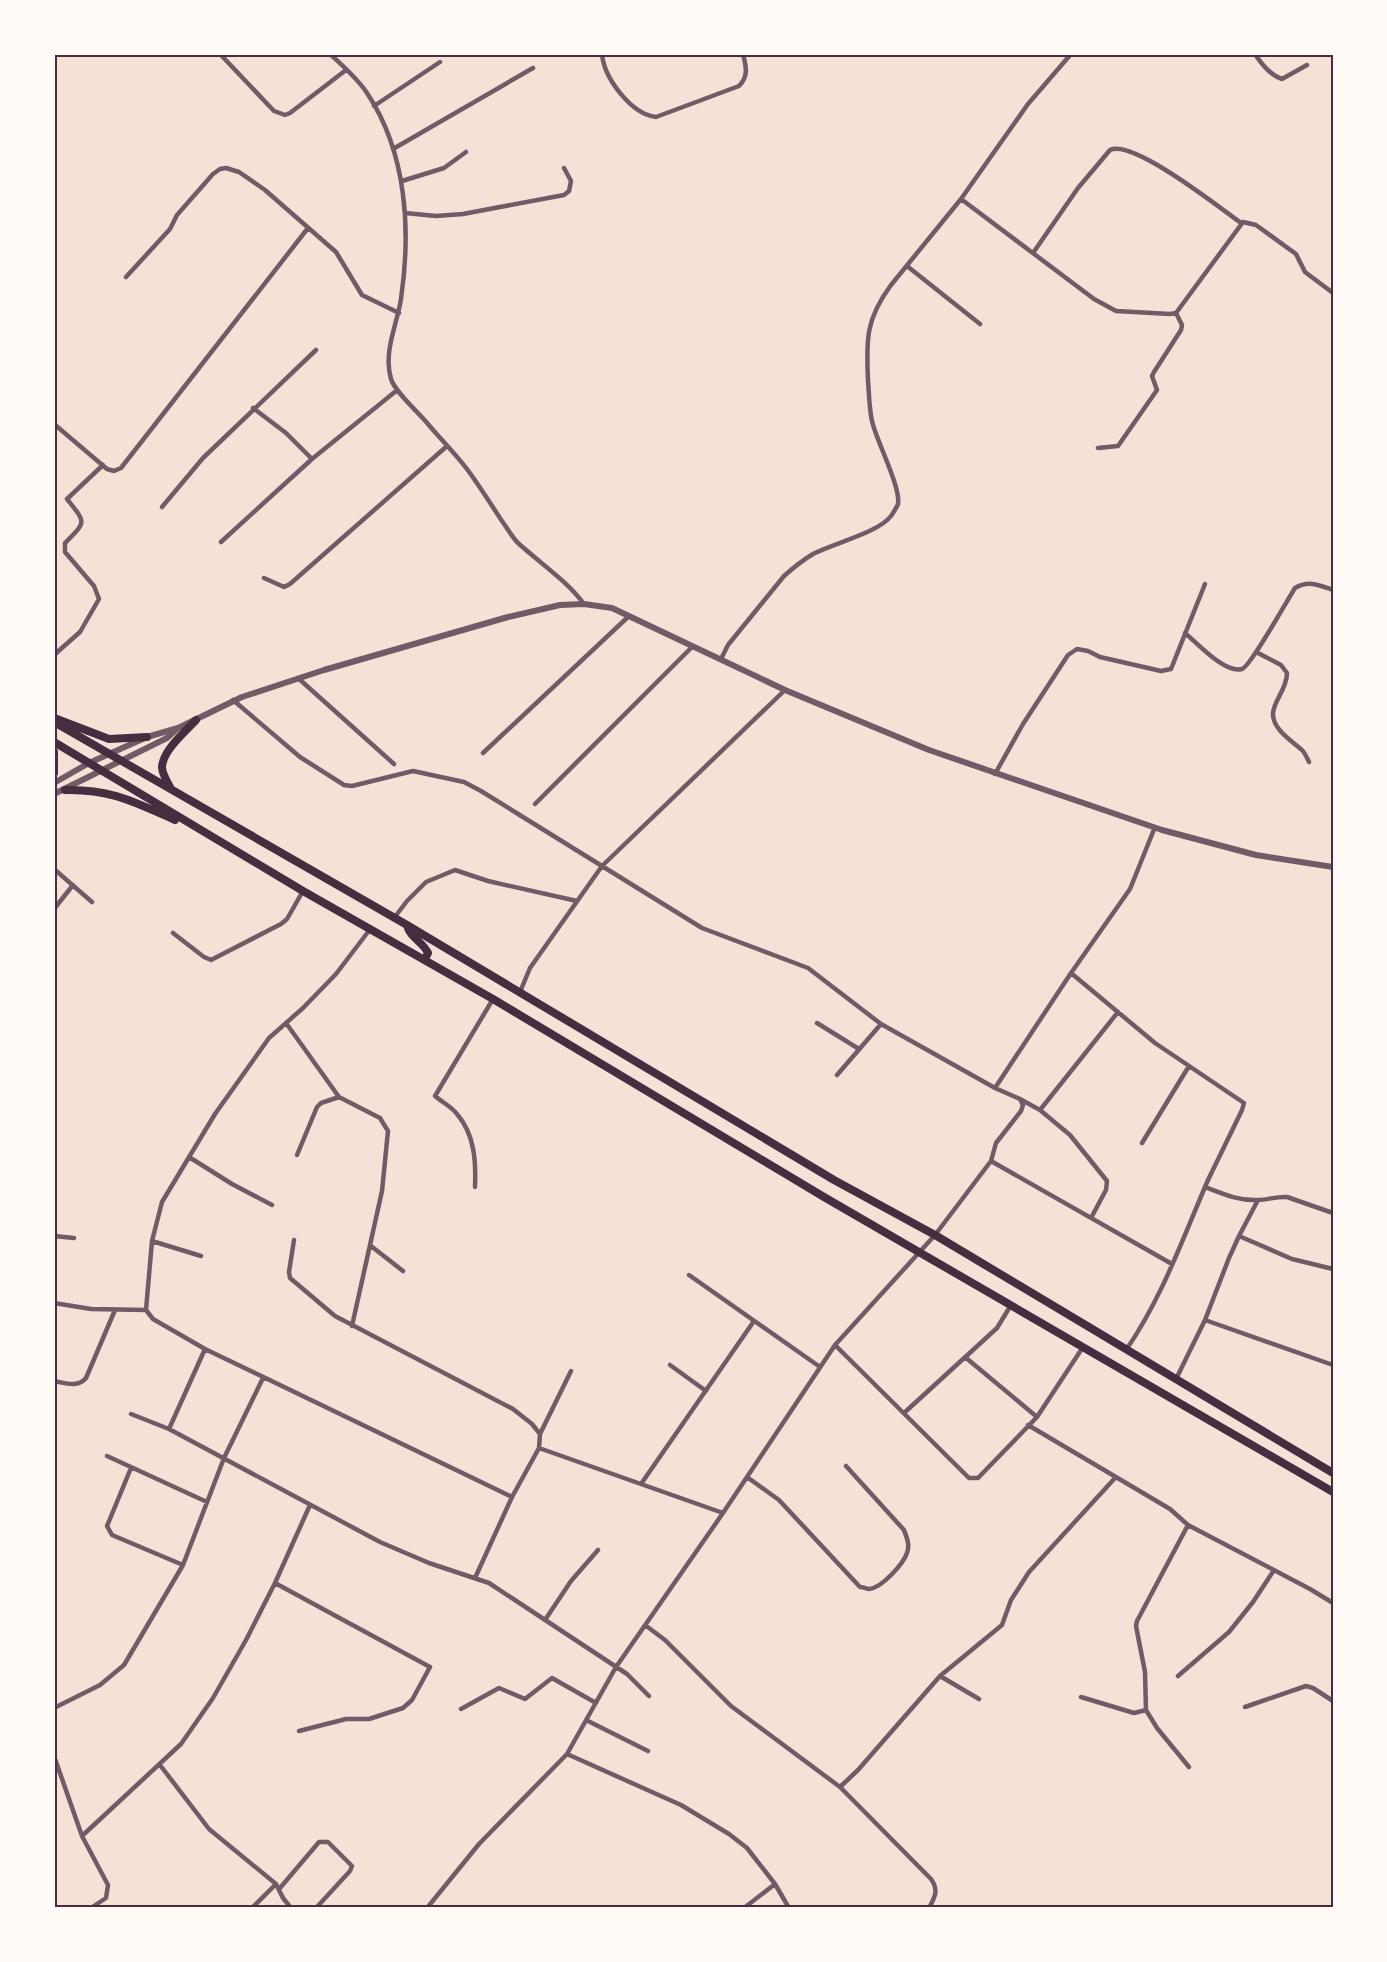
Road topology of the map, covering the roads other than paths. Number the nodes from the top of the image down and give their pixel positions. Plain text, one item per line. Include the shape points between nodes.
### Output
1 (220, 54) edge
2 (330, 54) edge
3 (602, 54) edge
4 (744, 54) edge
5 (1071, 54) edge
6 (1256, 54) edge
7 (440, 62) dead end
8 (1306, 65) dead end
9 (533, 68) dead end
10 (346, 70) junction
11 (374, 106) junction
12 (393, 149) junction
13 (466, 152) dead end
14 (564, 168) dead end
15 (402, 181) junction
16 (962, 200) junction
17 (405, 213) junction
18 (1241, 223) junction
19 (308, 228) junction
20 (1033, 253) junction
21 (907, 266) junction
22 (126, 277) dead end
23 (1333, 293) edge
24 (399, 313) junction
25 (1176, 313) junction
26 (980, 324) dead end
27 (316, 350) dead end
28 (396, 391) junction
29 (253, 408) junction
30 (54, 424) edge
31 (447, 446) junction
32 (1098, 448) dead end
33 (312, 459) junction
34 (104, 465) junction
35 (162, 507) dead end
36 (221, 542) dead end
37 (264, 578) dead end
38 (1205, 584) dead end
39 (1333, 590) edge
40 (584, 604) junction
41 (629, 616) junction
42 (1185, 633) junction
43 (693, 646) junction
44 (1256, 652) junction
45 (54, 656) edge
46 (721, 659) junction
47 (298, 678) junction
48 (785, 690) junction
49 (233, 700) junction
50 (54, 719) edge
51 (196, 720) junction
52 (178, 728) junction
53 (147, 737) junction
54 (54, 742) edge
55 (54, 752) edge
56 (483, 753) dead end
57 (109, 755) junction
58 (122, 762) junction
59 (1309, 762) dead end
60 (89, 763) junction
61 (394, 764) dead end
62 (103, 772) junction
63 (54, 773) edge
64 (995, 774) junction
65 (54, 783) edge
66 (171, 789) junction
67 (65, 790) junction
68 (54, 795) edge
69 (535, 804) dead end
70 (1155, 827) junction
71 (205, 833) junction
72 (602, 866) junction
73 (1333, 867) edge
74 (54, 869) edge
75 (73, 885) junction
76 (303, 891) junction
77 (577, 901) junction
78 (92, 902) dead end
79 (54, 909) edge
80 (394, 918) junction
81 (407, 925) junction
82 (371, 928) junction
83 (172, 933) dead end
84 (425, 959) junction
85 (1071, 973) junction
86 (520, 993) junction
87 (493, 999) junction
88 (1118, 1012) junction
89 (286, 1023) junction
90 (817, 1023) dead end
91 (881, 1024) junction
92 (859, 1049) junction
93 (1189, 1066) junction
94 (837, 1075) dead end
95 (995, 1088) junction
96 (339, 1096) junction
97 (1020, 1099) junction
98 (1040, 1110) junction
99 (1142, 1143) dead end
100 (297, 1155) dead end
101 (189, 1156) junction
102 (991, 1161) junction
103 (475, 1187) dead end
104 (1205, 1187) junction
105 (1258, 1200) junction
106 (272, 1205) dead end
107 (1333, 1213) edge
108 (1091, 1218) junction
109 (935, 1235) junction
110 (54, 1236) edge
111 (1239, 1236) junction
112 (74, 1238) dead end
113 (294, 1240) dead end
114 (152, 1241) junction
115 (371, 1246) junction
116 (920, 1252) junction
117 (201, 1256) dead end
118 (1172, 1264) junction
119 (1333, 1269) edge
120 (403, 1271) dead end
121 (688, 1275) dead end
122 (54, 1303) edge
123 (1011, 1305) junction
124 (116, 1310) junction
125 (146, 1310) junction
126 (1205, 1320) junction
127 (754, 1321) junction
128 (352, 1326) junction
129 (835, 1345) junction
130 (1083, 1347) junction
131 (205, 1349) junction
132 (1126, 1350) junction
133 (965, 1358) junction
134 (670, 1365) dead end
135 (1333, 1365) edge
136 (820, 1367) junction
137 (571, 1371) dead end
138 (263, 1378) junction
139 (1176, 1379) junction
140 (54, 1381) edge
141 (706, 1391) junction
142 (904, 1413) junction
143 (130, 1414) dead end
144 (1037, 1417) junction
145 (1029, 1425) junction
146 (169, 1429) junction
147 (540, 1434) junction
148 (539, 1448) junction
149 (107, 1456) dead end
150 (224, 1458) junction
151 (846, 1466) dead end
152 (130, 1468) junction
153 (1333, 1473) edge
154 (747, 1477) junction
155 (1115, 1478) junction
156 (641, 1484) junction
157 (1333, 1492) edge
158 (512, 1497) junction
159 (207, 1502) junction
160 (310, 1505) junction
161 (723, 1513) junction
162 (1188, 1525) junction
163 (598, 1550) dead end
164 (183, 1565) junction
165 (1274, 1570) junction
166 (475, 1578) junction
167 (274, 1583) junction
168 (1333, 1603) edge
169 (545, 1620) junction
170 (645, 1625) junction
171 (616, 1667) junction
172 (940, 1676) junction
173 (1178, 1676) dead end
174 (650, 1696) dead end
175 (1081, 1697) dead end
176 (979, 1699) dead end
177 (1333, 1701) edge
178 (596, 1703) junction
179 (1245, 1707) dead end
180 (54, 1708) edge
181 (461, 1709) dead end
182 (1146, 1710) junction
183 (586, 1720) junction
184 (299, 1731) dead end
185 (648, 1751) dead end
186 (567, 1755) junction
187 (54, 1756) edge
188 (160, 1765) junction
189 (1189, 1767) dead end
190 (840, 1787) junction
191 (82, 1836) junction
192 (776, 1884) junction
193 (278, 1886) junction
194 (91, 1908) edge
195 (252, 1908) edge
196 (291, 1908) edge
197 (316, 1908) edge
198 (427, 1908) edge
199 (744, 1908) edge
200 (789, 1908) edge
201 (930, 1908) edge

1 - 10 street via 279,114 290,113
2 - 10 street
3 - 4 street via 604,69 614,84 636,108 656,117 739,86 747,69
5 - 16 street via 1028,104
6 - 8 street via 1268,71 1282,79
7 - 11 street
9 - 12 street
10 - 11 street via 367,92
11 - 12 street
12 - 15 street
13 - 15 street via 444,168
14 - 17 street via 571,181 564,195 463,214
15 - 17 street
16 - 20 street
16 - 21 street
17 - 24 street
18 - 20 street via 1173,174 1114,147 1078,188
18 - 23 street via 1256,225 1296,254 1305,272
18 - 25 street
19 - 22 street via 239,172 220,169
19 - 24 street via 336,252 362,295
19 - 34 street via 121,468 114,471
20 - 25 street via 1116,311
21 - 26 street
21 - 46 street via 883,296 866,344 872,422 898,503 882,524 813,554 793,568 728,645
24 - 28 street via 388,364
25 - 32 street via 1181,330 1152,376 1157,390 1118,446
27 - 29 street
28 - 31 street
28 - 33 street
29 - 33 street
29 - 35 street
30 - 34 street
31 - 37 street via 290,584 284,587
31 - 40 street via 517,541 575,591
33 - 36 street
34 - 45 street via 67,499 82,522 65,543 65,552 94,586 99,599 80,632
38 - 42 street
39 - 44 street via 1311,583 1295,588
40 - 41 street via 612,608
40 - 47 street via 560,605 508,617
41 - 43 street
41 - 56 street
42 - 44 street via 1227,667 1245,668
42 - 64 street via 1167,671 1077,649 1068,655
43 - 46 street
43 - 69 street
44 - 59 street via 1281,665 1287,673 1287,682 1273,712 1275,721
46 - 48 street
47 - 49 street
47 - 61 street
48 - 64 street
48 - 72 street
49 - 51 street
49 - 72 street via 300,757 345,785 413,771 464,782
50 - 53 highway via 109,739
50 - 57 highway
51 - 52 street
51 - 66 highway via 164,761 163,772
52 - 53 street
52 - 58 street
53 - 57 street
54 - 60 highway
55 - 63 highway
57 - 58 highway
57 - 60 street
58 - 62 street
58 - 66 highway
60 - 62 highway
60 - 65 street
62 - 67 street
62 - 71 highway
64 - 70 street
66 - 80 highway
67 - 68 street
67 - 71 highway via 112,793
70 - 73 street via 1256,855
70 - 85 street via 1130,889
71 - 76 highway
72 - 77 street
72 - 91 street via 702,928 808,968
74 - 75 street
75 - 78 street
75 - 79 street
76 - 82 highway
76 - 83 street via 281,924 212,960
77 - 80 street via 455,870 426,882
77 - 86 street via 530,968
80 - 81 highway
81 - 84 highway via 411,936 428,953
81 - 86 highway
82 - 84 highway
82 - 89 street via 336,974
84 - 87 highway
85 - 88 street
85 - 95 street
86 - 109 highway via 834,1180
87 - 103 street via 435,1096 458,1114 471,1139
87 - 116 highway
88 - 93 street
88 - 98 street
89 - 96 street
89 - 101 street via 269,1038
90 - 92 street
91 - 92 street
91 - 95 street
92 - 94 street
93 - 99 street
93 - 104 street via 1244,1103
95 - 97 street
96 - 100 street via 317,1107
96 - 115 street via 380,1118 388,1131
97 - 98 street
97 - 102 street via 1021,1111 996,1143
98 - 108 street via 1070,1135 1107,1181
101 - 106 street
101 - 114 street via 162,1202
102 - 108 street
102 - 109 street
104 - 105 street via 1233,1198
104 - 118 street
105 - 107 street via 1280,1196
105 - 111 street
108 - 118 street
109 - 116 street
109 - 132 highway
110 - 112 street
111 - 119 street via 1292,1259
111 - 126 street
113 - 128 street via 289,1272 292,1282
114 - 117 street
114 - 125 street
115 - 120 street
115 - 128 street
116 - 123 highway
116 - 129 street
118 - 132 street
121 - 127 street
122 - 124 street
123 - 130 highway
123 - 133 street via 998,1328
124 - 125 street
124 - 140 street via 83,1383
125 - 131 street via 153,1319
126 - 135 street
126 - 139 street
127 - 136 street
127 - 141 street
128 - 147 street via 513,1409
129 - 136 street
129 - 142 street
130 - 144 street
130 - 157 highway
131 - 138 street
131 - 146 street
132 - 139 highway
133 - 142 street
133 - 144 street
134 - 141 street
136 - 154 street
137 - 147 street
138 - 150 street
138 - 158 street
139 - 153 highway
141 - 156 street
142 - 145 street via 973,1479
143 - 146 street
144 - 145 street
145 - 155 street
146 - 150 street
147 - 148 street
148 - 156 street
148 - 158 street
149 - 152 street
150 - 159 street
150 - 160 street
151 - 154 street via 904,1530 908,1540 908,1552 900,1567 868,1589 860,1587 779,1500
152 - 159 street
152 - 164 street via 108,1531
154 - 161 street
155 - 162 street via 1170,1509
155 - 172 street via 1029,1572 1011,1600 1002,1625
156 - 161 street
158 - 166 street
159 - 164 street
160 - 166 street via 380,1542
160 - 167 street
161 - 170 street
162 - 165 street
162 - 182 street via 1137,1621
163 - 169 street
164 - 180 street via 124,1665 100,1684
165 - 168 street
165 - 173 street via 1229,1632
166 - 169 street
167 - 184 street via 430,1667 412,1700 403,1708 369,1719 346,1719
167 - 188 street via 213,1698 181,1744
169 - 171 street
170 - 171 street
170 - 190 street via 731,1706
171 - 174 street
171 - 178 street
172 - 176 street
172 - 190 street
175 - 182 street via 1134,1713
177 - 179 street via 1306,1686
178 - 181 street via 552,1678 528,1698 499,1688
178 - 183 street
182 - 189 street
183 - 185 street
183 - 186 street
186 - 192 street via 681,1805 729,1834 747,1848
186 - 198 street via 479,1844
187 - 191 street
188 - 191 street
188 - 193 street via 209,1829
190 - 201 street via 931,1879 936,1894
191 - 194 street via 109,1889 106,1898
192 - 199 street
192 - 200 street
193 - 195 street
193 - 196 street
193 - 197 street via 319,1842 328,1842 352,1866

